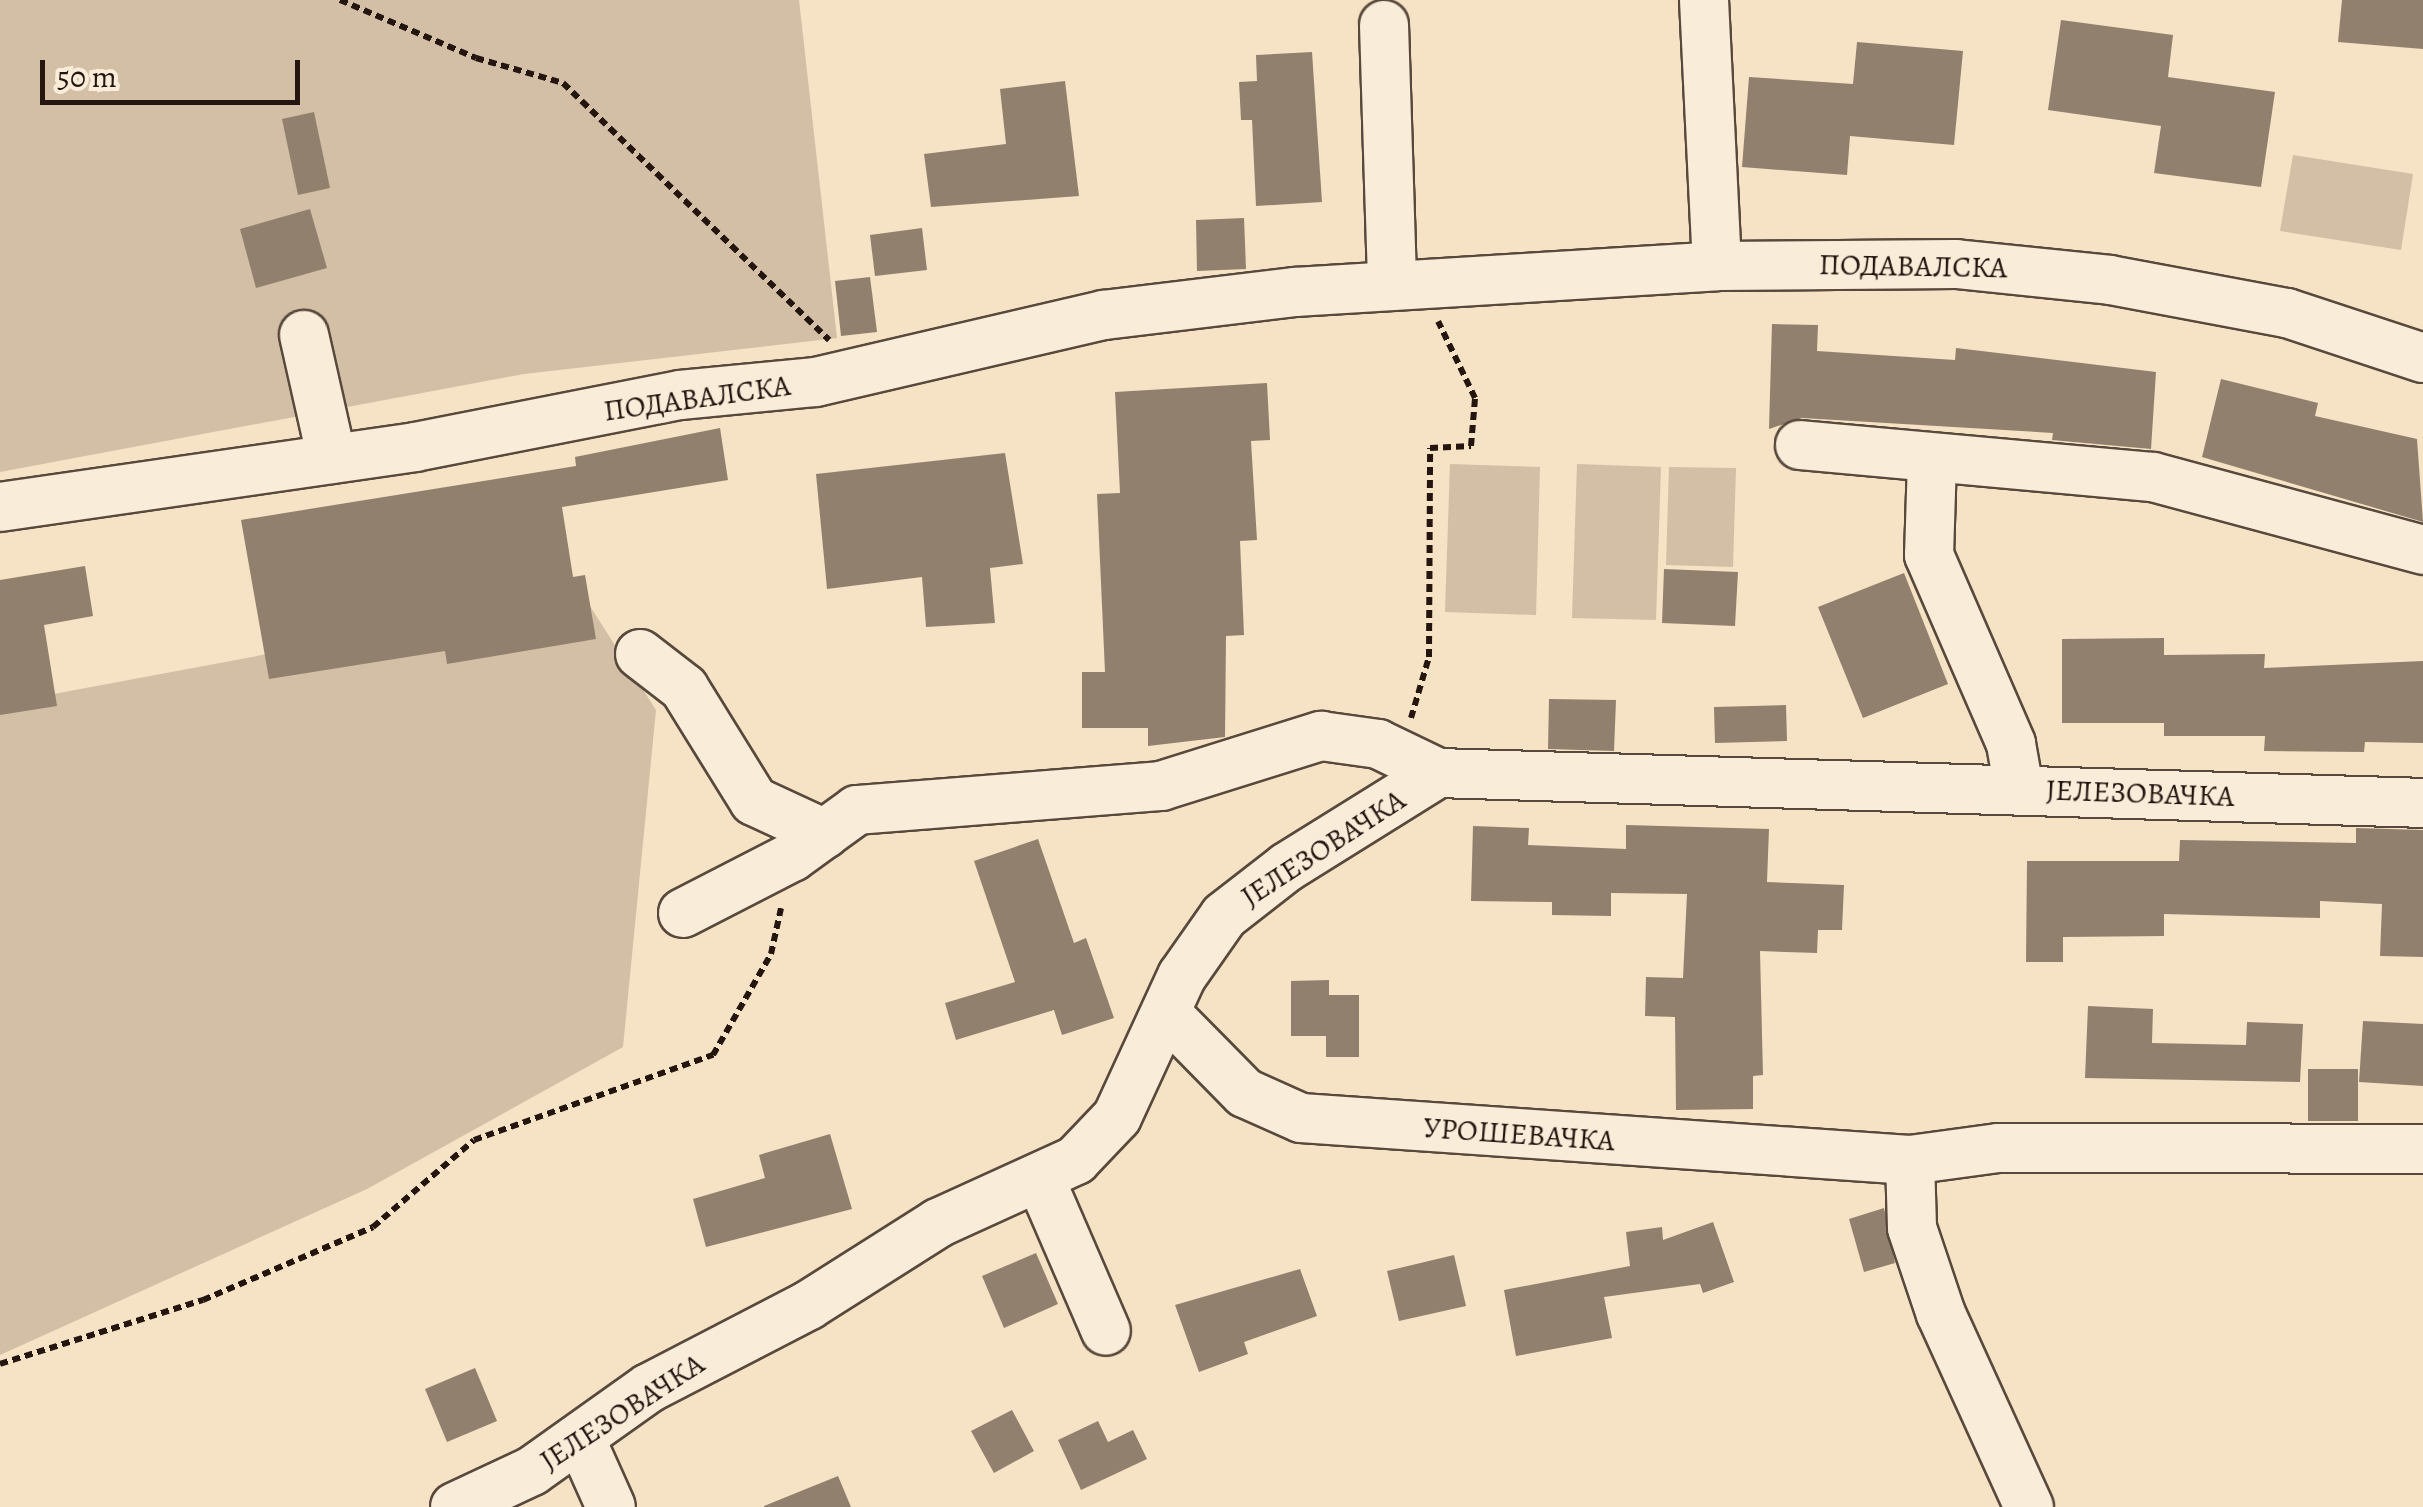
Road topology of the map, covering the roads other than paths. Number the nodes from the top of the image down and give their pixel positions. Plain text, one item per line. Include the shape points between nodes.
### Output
1 (1704, 0) edge
2 (1384, 25) dead end
3 (1717, 266) junction
4 (1392, 286) junction
5 (304, 336) dead end
6 (2423, 358) edge
7 (1800, 445) dead end
8 (332, 459) junction
9 (1932, 460) junction
10 (0, 507) edge
11 (2423, 550) edge
12 (640, 654) dead end
13 (1420, 763) junction
14 (2019, 789) junction
15 (2423, 803) edge
16 (808, 845) junction
17 (683, 913) dead end
18 (1166, 1014) junction
19 (2423, 1149) edge
20 (1910, 1160) junction
21 (1041, 1180) junction
22 (1106, 1331) dead end
23 (581, 1440) junction
24 (455, 1507) edge
25 (611, 1507) edge
26 (2029, 1507) edge

1 - 3 street
2 - 4 street
3 - 4 street, ПОДАВАЛСКА
3 - 6 street, ПОДАВАЛСКА via 2032,268 2287,313
4 - 8 street, ПОДАВАЛСКА via 1104,316 863,372 680,396
5 - 8 street
7 - 9 street
8 - 10 street, ПОДАВАЛСКА
9 - 11 street via 2153,478
9 - 14 street via 1929,555 2011,744
12 - 16 street via 684,688 754,801
13 - 14 street, ЈЕЛЕЗОВАЧКА
13 - 16 street via 1321,736 1161,786 857,810
13 - 18 street, ЈЕЛЕЗОВАЧКА via 1243,898 1194,956
14 - 15 street, ЈЕЛЕЗОВАЧКА
16 - 17 street
18 - 20 street, УРОШЕВАЧКА via 1245,1093 1301,1118
18 - 21 street, ЈЕЛЕЗОВАЧКА via 1117,1117 1094,1145
19 - 20 street, УРОШЕВАЧКА via 1998,1148
20 - 26 street via 1912,1228 1941,1314
21 - 22 street
21 - 23 street, ЈЕЛЕЗОВАЧКА via 938,1223 808,1305 660,1381
23 - 24 street, ЈЕЛЕЗОВАЧКА
23 - 25 street

